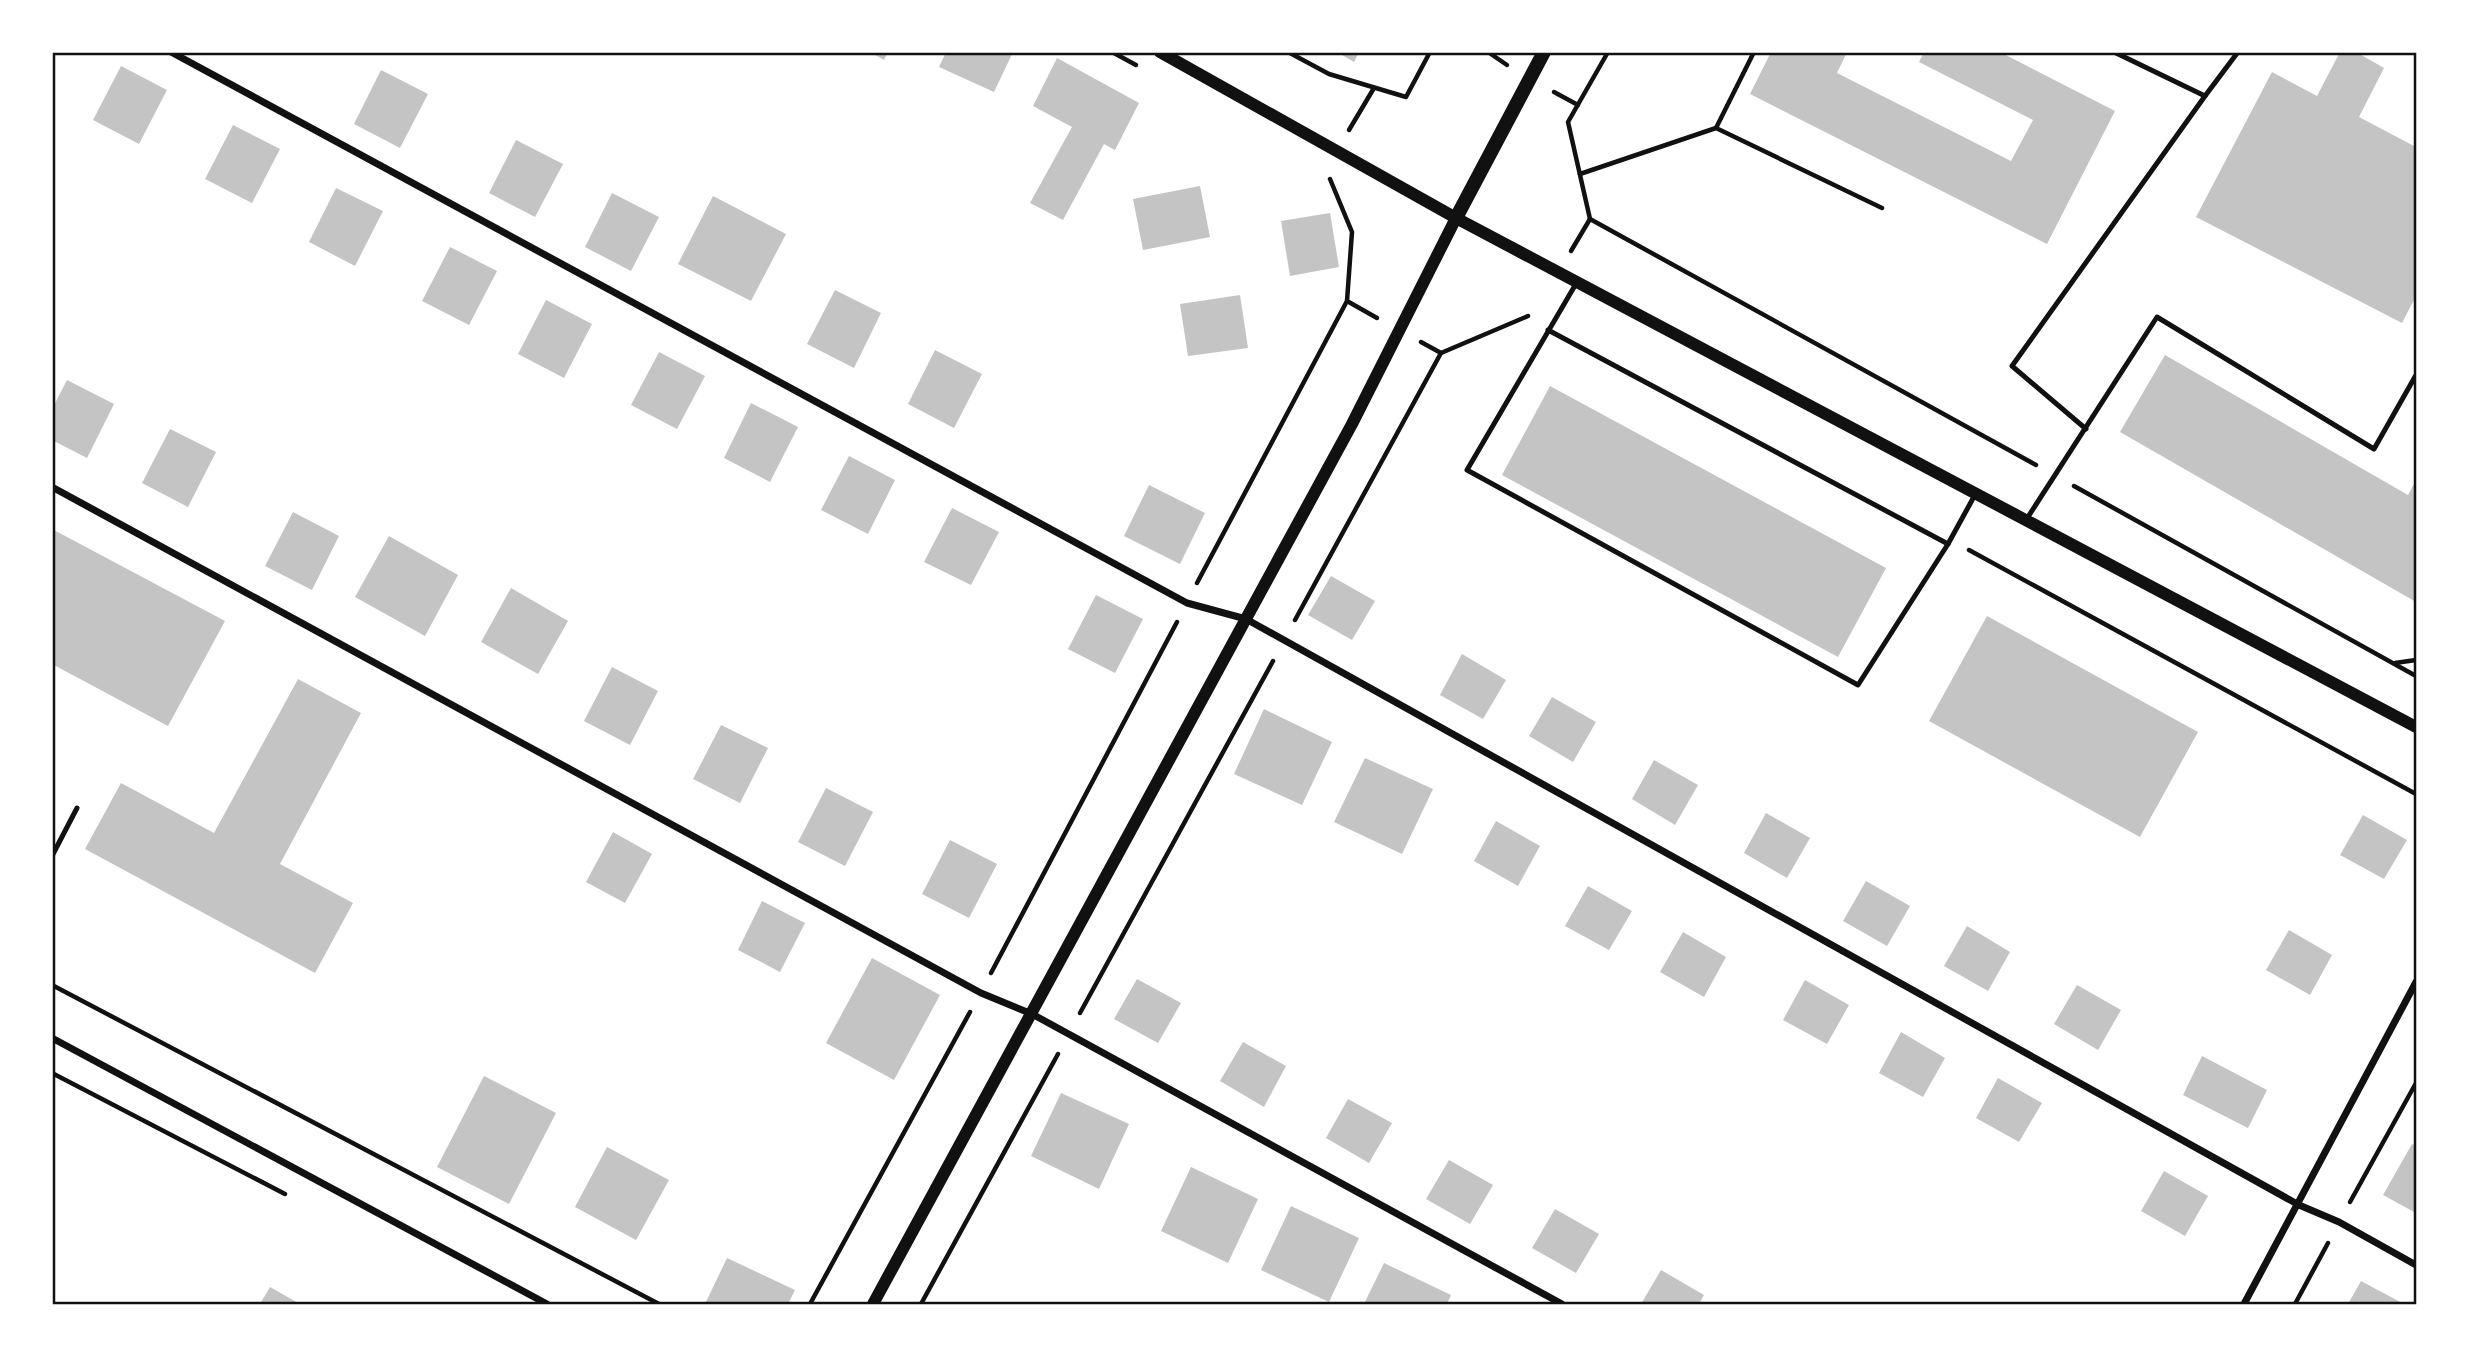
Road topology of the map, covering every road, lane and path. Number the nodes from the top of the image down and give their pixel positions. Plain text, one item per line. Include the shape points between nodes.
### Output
1 (171, 52) edge
2 (1160, 52) edge
3 (1288, 52) edge
4 (1430, 52) edge
5 (1544, 52) edge
6 (1608, 52) edge
7 (1754, 52) edge
8 (2114, 52) edge
9 (2238, 52) edge
10 (2205, 96) junction
11 (1716, 128) junction
12 (1326, 168) dead end
13 (1580, 174) junction
14 (1882, 208) dead end
15 (1456, 218) junction
16 (1577, 282) junction
17 (1548, 330) junction
18 (1441, 353) dead end
19 (2417, 375) edge
20 (2086, 429) junction
21 (2055, 476) junction
22 (52, 487) edge
23 (1976, 494) junction
24 (2026, 520) junction
25 (1948, 544) junction
26 (1187, 603) junction
27 (1246, 619) junction
28 (1284, 640) junction
29 (2417, 660) edge
30 (2394, 664) junction
31 (2417, 676) edge
32 (2417, 727) edge
33 (77, 808) dead end
34 (52, 856) edge
35 (2417, 982) edge
36 (52, 985) edge
37 (981, 993) junction
38 (1032, 1014) junction
39 (1068, 1034) junction
40 (52, 1038) edge
41 (52, 1073) edge
42 (2417, 1083) edge
43 (287, 1195) dead end
44 (2299, 1205) junction
45 (2339, 1222) junction
46 (2417, 1265) edge
47 (547, 1304) edge
48 (659, 1304) edge
49 (810, 1304) edge
50 (873, 1304) edge
51 (921, 1304) edge
52 (1562, 1304) edge
53 (2244, 1304) edge
54 (2295, 1304) edge

1 - 26 street
2 - 15 street
3 - 4 path via 1329,74 1406,97
5 - 15 main road
6 - 13 path via 1568,122
7 - 11 path
8 - 10 lane
9 - 10 lane
10 - 20 lane via 2012,366
11 - 13 path
11 - 14 path
12 - 26 path via 1352,232 1347,301
13 - 21 path via 1590,219
15 - 16 street
15 - 27 street
16 - 17 lane
16 - 23 street
17 - 25 lane
17 - 25 lane via 1467,470 1858,685
18 - 28 path
19 - 20 lane via 2374,449 2157,317
20 - 21 lane
21 - 24 lane
21 - 30 path
22 - 37 street
23 - 24 street
23 - 25 lane
24 - 32 street
26 - 27 street
26 - 37 path
27 - 28 street
27 - 38 street
28 - 39 path
28 - 44 street
29 - 30 path
30 - 31 path
33 - 34 lane
35 - 44 street
36 - 48 path
37 - 38 street
37 - 49 path
38 - 39 street
38 - 50 street
39 - 51 path
39 - 52 street
40 - 47 street
41 - 43 path
42 - 45 path
44 - 45 street
44 - 53 street
45 - 46 street
45 - 54 path

